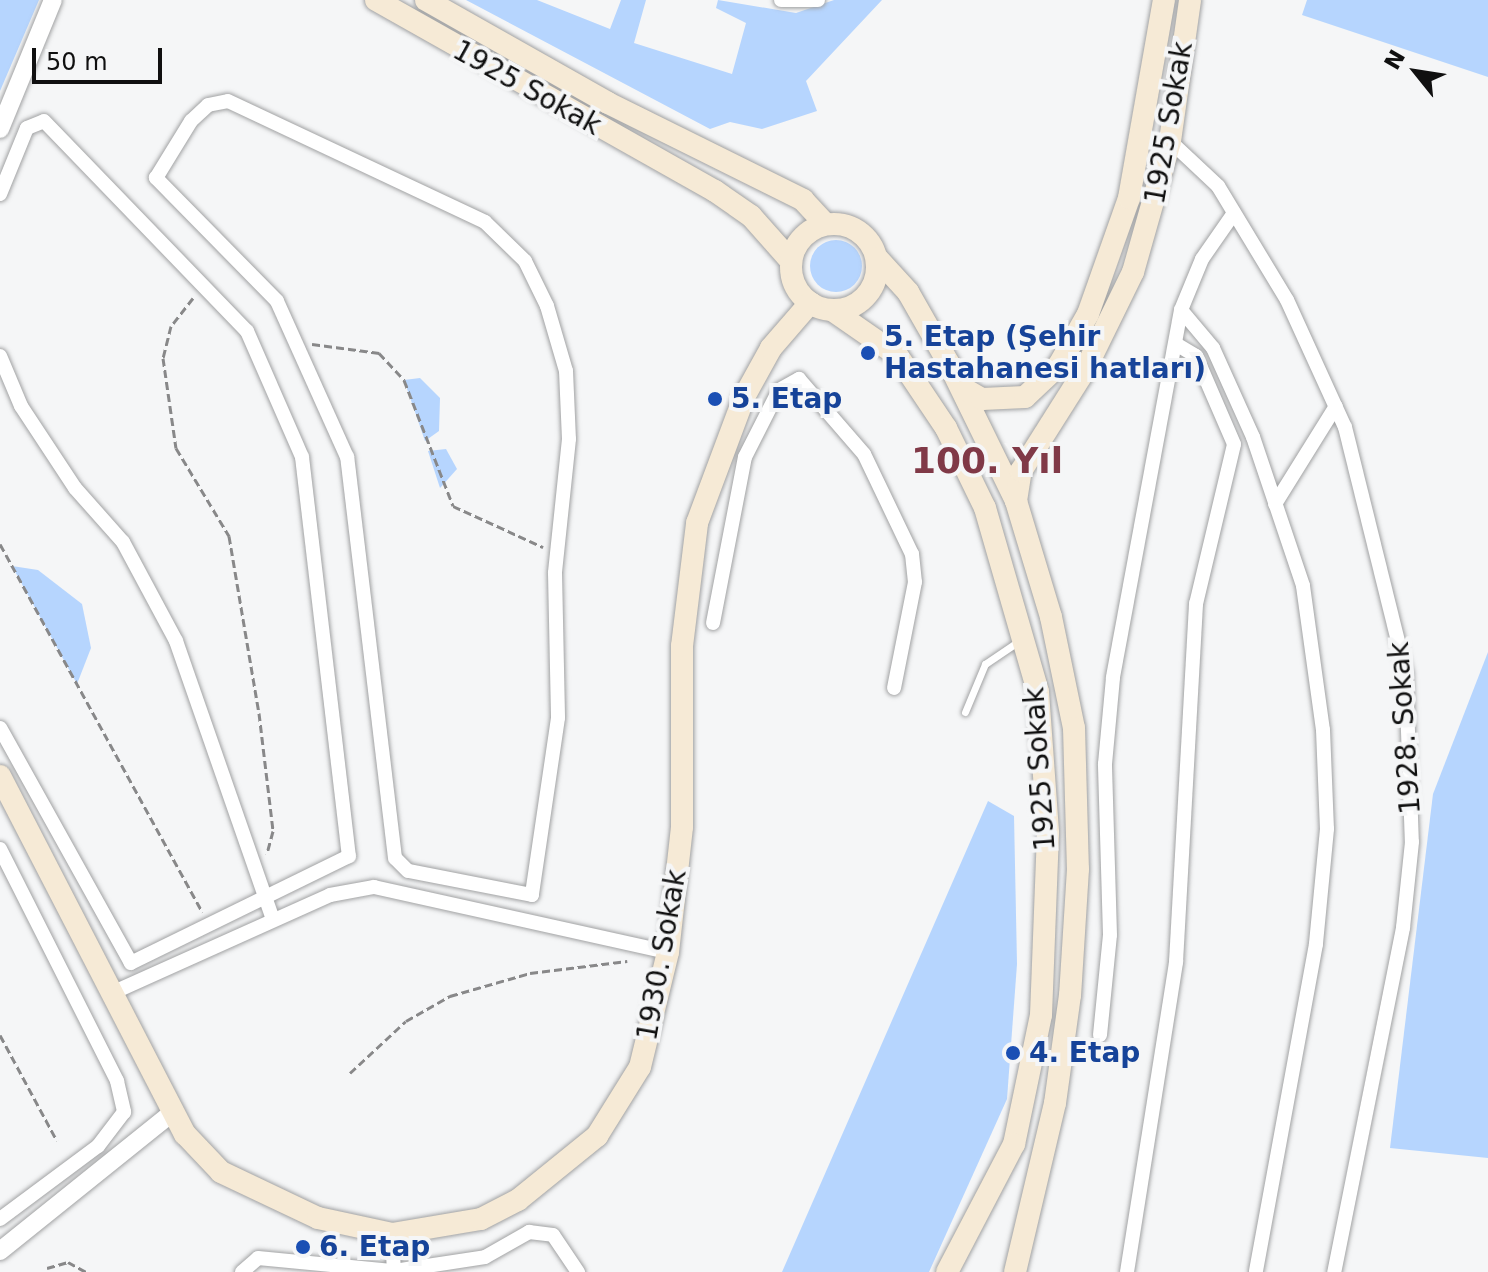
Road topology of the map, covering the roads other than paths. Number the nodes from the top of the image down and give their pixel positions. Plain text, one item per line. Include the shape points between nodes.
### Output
1 (53, 0) edge
2 (376, 0) edge
3 (426, 0) edge
4 (781, 0) edge
5 (818, 0) edge
6 (1164, 0) edge
7 (1190, 0) edge
8 (0, 129) edge
9 (1170, 141) junction
10 (0, 194) edge
11 (1234, 213) junction
12 (825, 224) junction
13 (877, 258) junction
14 (791, 261) junction
15 (810, 303) junction
16 (832, 310) junction
17 (1181, 310) junction
18 (1176, 344) junction
19 (0, 356) edge
20 (961, 387) junction
21 (1336, 406) junction
22 (1016, 501) junction
23 (1275, 504) junction
24 (697, 523) junction
25 (726, 530) junction
26 (713, 623) dead end
27 (1022, 639) junction
28 (894, 688) dead end
29 (965, 712) dead end
30 (0, 728) edge
31 (0, 776) edge
32 (0, 849) edge
33 (532, 895) junction
34 (265, 897) junction
35 (527, 918) junction
36 (273, 919) junction
37 (668, 952) junction
38 (112, 993) junction
39 (1100, 1035) dead end
40 (173, 1112) junction
41 (987, 1201) junction
42 (0, 1219) edge
43 (392, 1234) junction
44 (1022, 1245) junction
45 (0, 1251) edge
46 (242, 1272) edge
47 (394, 1272) edge
48 (578, 1272) edge
49 (947, 1272) edge
50 (966, 1272) edge
51 (1007, 1272) edge
52 (1015, 1272) edge
53 (1127, 1272) edge
54 (1256, 1272) edge
55 (1334, 1272) edge

1 - 8 street
2 - 14 main road, 1925 Sokak via 715,191 751,216
3 - 12 main road, 1925 Sokak via 608,103 803,200
4 - 5 street
6 - 20 main road, 1925 Sokak via 1129,198 1088,314 1059,365 1025,397 982,399
7 - 9 main road, 1925 Sokak
9 - 11 street, 1928. Sokak via 1202,164
9 - 22 main road, 1925 Sokak via 1119,309 1021,471
10 - 34 street via 27,128 44,121 247,331 302,457 349,856
11 - 17 street
11 - 21 street, 1928. Sokak via 1287,300
12 - 13 main road via 852,227
12 - 14 main road via 802,237
13 - 16 main road via 867,295
13 - 20 main road, 1925 Sokak via 908,292
14 - 15 main road via 794,285
15 - 16 main road
15 - 24 main road, 1930. Sokak via 771,348 744,397
16 - 27 main road, 1925 Sokak via 897,355 946,428 985,508
17 - 18 street
17 - 23 street via 1213,348
18 - 39 street via 1113,677 1105,764 1110,935
18 - 53 street via 1196,356 1234,444 1196,604 1176,962
19 - 34 street via 21,406 75,488 123,542 176,641
20 - 22 main road, 1925 Sokak
21 - 23 street
21 - 55 street, 1928. Sokak via 1380,548 1406,674 1412,842 1403,928
22 - 44 main road, 1925 Sokak via 1074,728 1078,869 1055,1103
23 - 54 street via 1303,586 1327,829 1314,958
24 - 25 street
24 - 37 main road, 1930. Sokak via 682,646 682,827
25 - 26 street
25 - 28 street via 745,457 779,390 799,379 864,454 912,554 915,582
27 - 29 lane via 985,664
27 - 41 main road, 1925 Sokak via 1038,692 1048,833 1041,1015 1014,1144
30 - 34 street via 131,963
31 - 38 main road, 1930. Sokak
32 - 42 street via 117,1081 124,1112 98,1146
33 - 33 street via 408,871 395,858 347,457 277,301 156,178 191,121 216,101 485,222 525,261 566,371 569,439 558,551 558,718
33 - 35 street
34 - 36 street
35 - 36 street via 374,887 330,895
35 - 37 street
36 - 38 street
37 - 43 main road, 1930. Sokak via 640,1067 597,1136 560,1171 481,1219
38 - 40 main road, 1930. Sokak
40 - 43 main road, 1930. Sokak via 221,1172 269,1200
40 - 45 street
41 - 49 main road, 1925 Sokak
41 - 50 main road
43 - 47 street
44 - 51 main road
44 - 52 main road, 1925 Sokak
46 - 47 street via 258,1258
47 - 48 street via 485,1257 529,1232 553,1235

